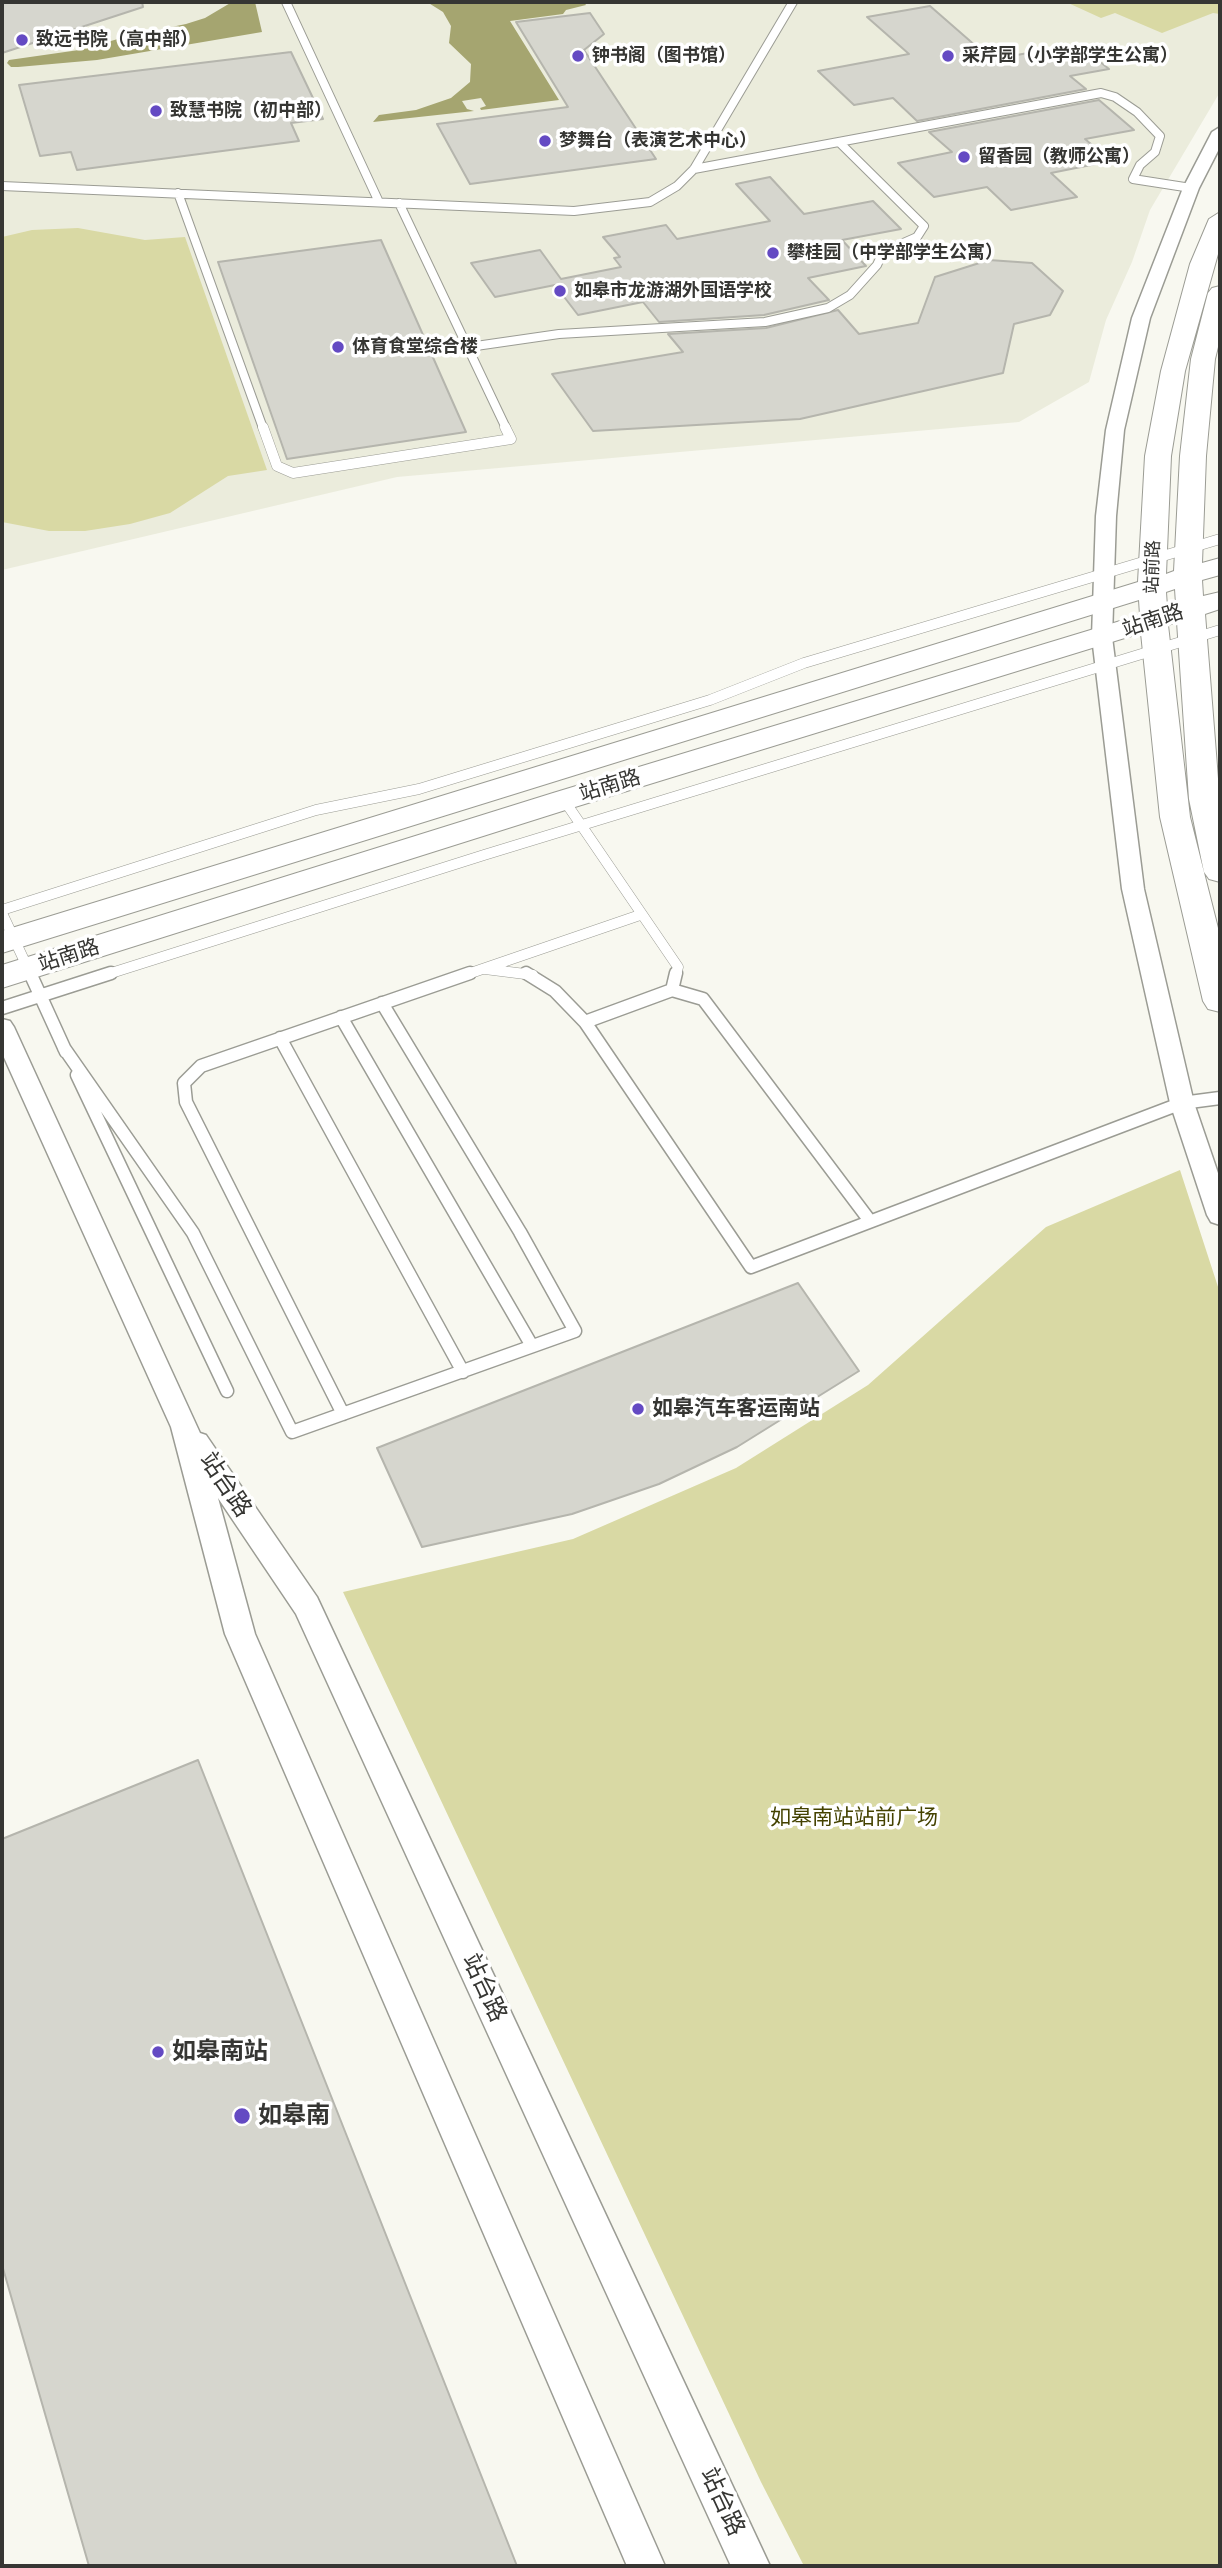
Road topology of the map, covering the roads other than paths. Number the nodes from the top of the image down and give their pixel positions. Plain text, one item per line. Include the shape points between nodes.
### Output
1 (286, 2) edge
2 (793, 2) edge
3 (1220, 132) edge
4 (841, 144) junction
5 (694, 169) junction
6 (2, 186) edge
7 (1191, 188) junction
8 (178, 193) junction
9 (378, 200) junction
10 (399, 203) junction
11 (1220, 219) edge
12 (1220, 293) edge
13 (469, 347) junction
14 (1220, 538) edge
15 (1189, 561) junction
16 (1220, 566) edge
17 (1153, 572) junction
18 (1103, 586) junction
19 (1220, 600) edge
20 (1190, 609) junction
21 (1206, 634) edge
22 (1154, 636) junction
23 (1103, 652) junction
24 (564, 800) junction
25 (580, 827) junction
26 (1220, 872) edge
27 (640, 915) junction
28 (5, 926) edge
29 (485, 969) junction
30 (23, 981) edge
31 (672, 990) junction
32 (1220, 1001) edge
33 (382, 1003) junction
34 (2, 1008) edge
35 (341, 1017) junction
36 (585, 1022) junction
37 (2, 1027) edge
38 (280, 1038) junction
39 (64, 1048) junction
40 (1220, 1098) edge
41 (1182, 1103) junction
42 (1220, 1215) edge
43 (870, 1221) junction
44 (532, 1346) junction
45 (463, 1372) junction
46 (227, 1391) dead end
47 (343, 1414) junction
48 (185, 1427) junction
49 (646, 2566) edge
50 (751, 2566) edge

1 - 9 lane
2 - 5 lane
3 - 7 street
4 - 5 lane
4 - 7 lane via 1101,93 1137,112 1160,136 1155,152 1133,179
4 - 13 lane via 924,226 917,237 883,253 850,295 828,308 765,322 559,334
5 - 10 lane via 650,202 614,208 573,211
6 - 8 lane
7 - 18 street via 1141,318 1118,418
8 - 9 lane
8 - 13 lane via 277,466 293,473 316,472 511,439
9 - 10 lane
10 - 13 lane
11 - 17 street, 站前路 via 1202,264 1173,371 1158,456
12 - 15 street, 站前路 via 1203,359
14 - 15 lane
15 - 16 street, 站南路
15 - 17 street, 站南路
15 - 20 street, 站前路
17 - 18 street, 站南路
17 - 22 street, 站前路
18 - 23 street
18 - 28 street, 站南路
19 - 20 street, 站南路
20 - 21 street, 站前路
20 - 22 street, 站南路
21 - 22 lane
21 - 26 street, 站前路 via 1204,799
22 - 23 street, 站南路
22 - 32 street, 站前路 via 1175,817
23 - 24 street, 站南路
23 - 25 lane
23 - 41 street via 1133,889
24 - 25 lane
24 - 30 street, 站南路
25 - 27 lane
25 - 30 lane
27 - 29 lane
27 - 31 lane via 678,967
28 - 30 lane
29 - 33 lane
29 - 36 lane via 531,974
30 - 34 lane
30 - 39 lane
31 - 36 lane
31 - 43 lane via 703,999
33 - 35 lane
33 - 44 lane via 575,1331
35 - 38 lane
35 - 44 lane
36 - 43 lane via 751,1267
37 - 48 street, 站台路
38 - 45 lane
38 - 47 lane via 201,1066 184,1083 186,1102
39 - 46 lane
39 - 47 lane via 193,1233 292,1432
40 - 41 lane
41 - 42 street
41 - 43 lane
44 - 45 lane
45 - 47 lane
48 - 49 street, 站台路 via 240,1634
48 - 50 street, 站台路 via 307,1606

